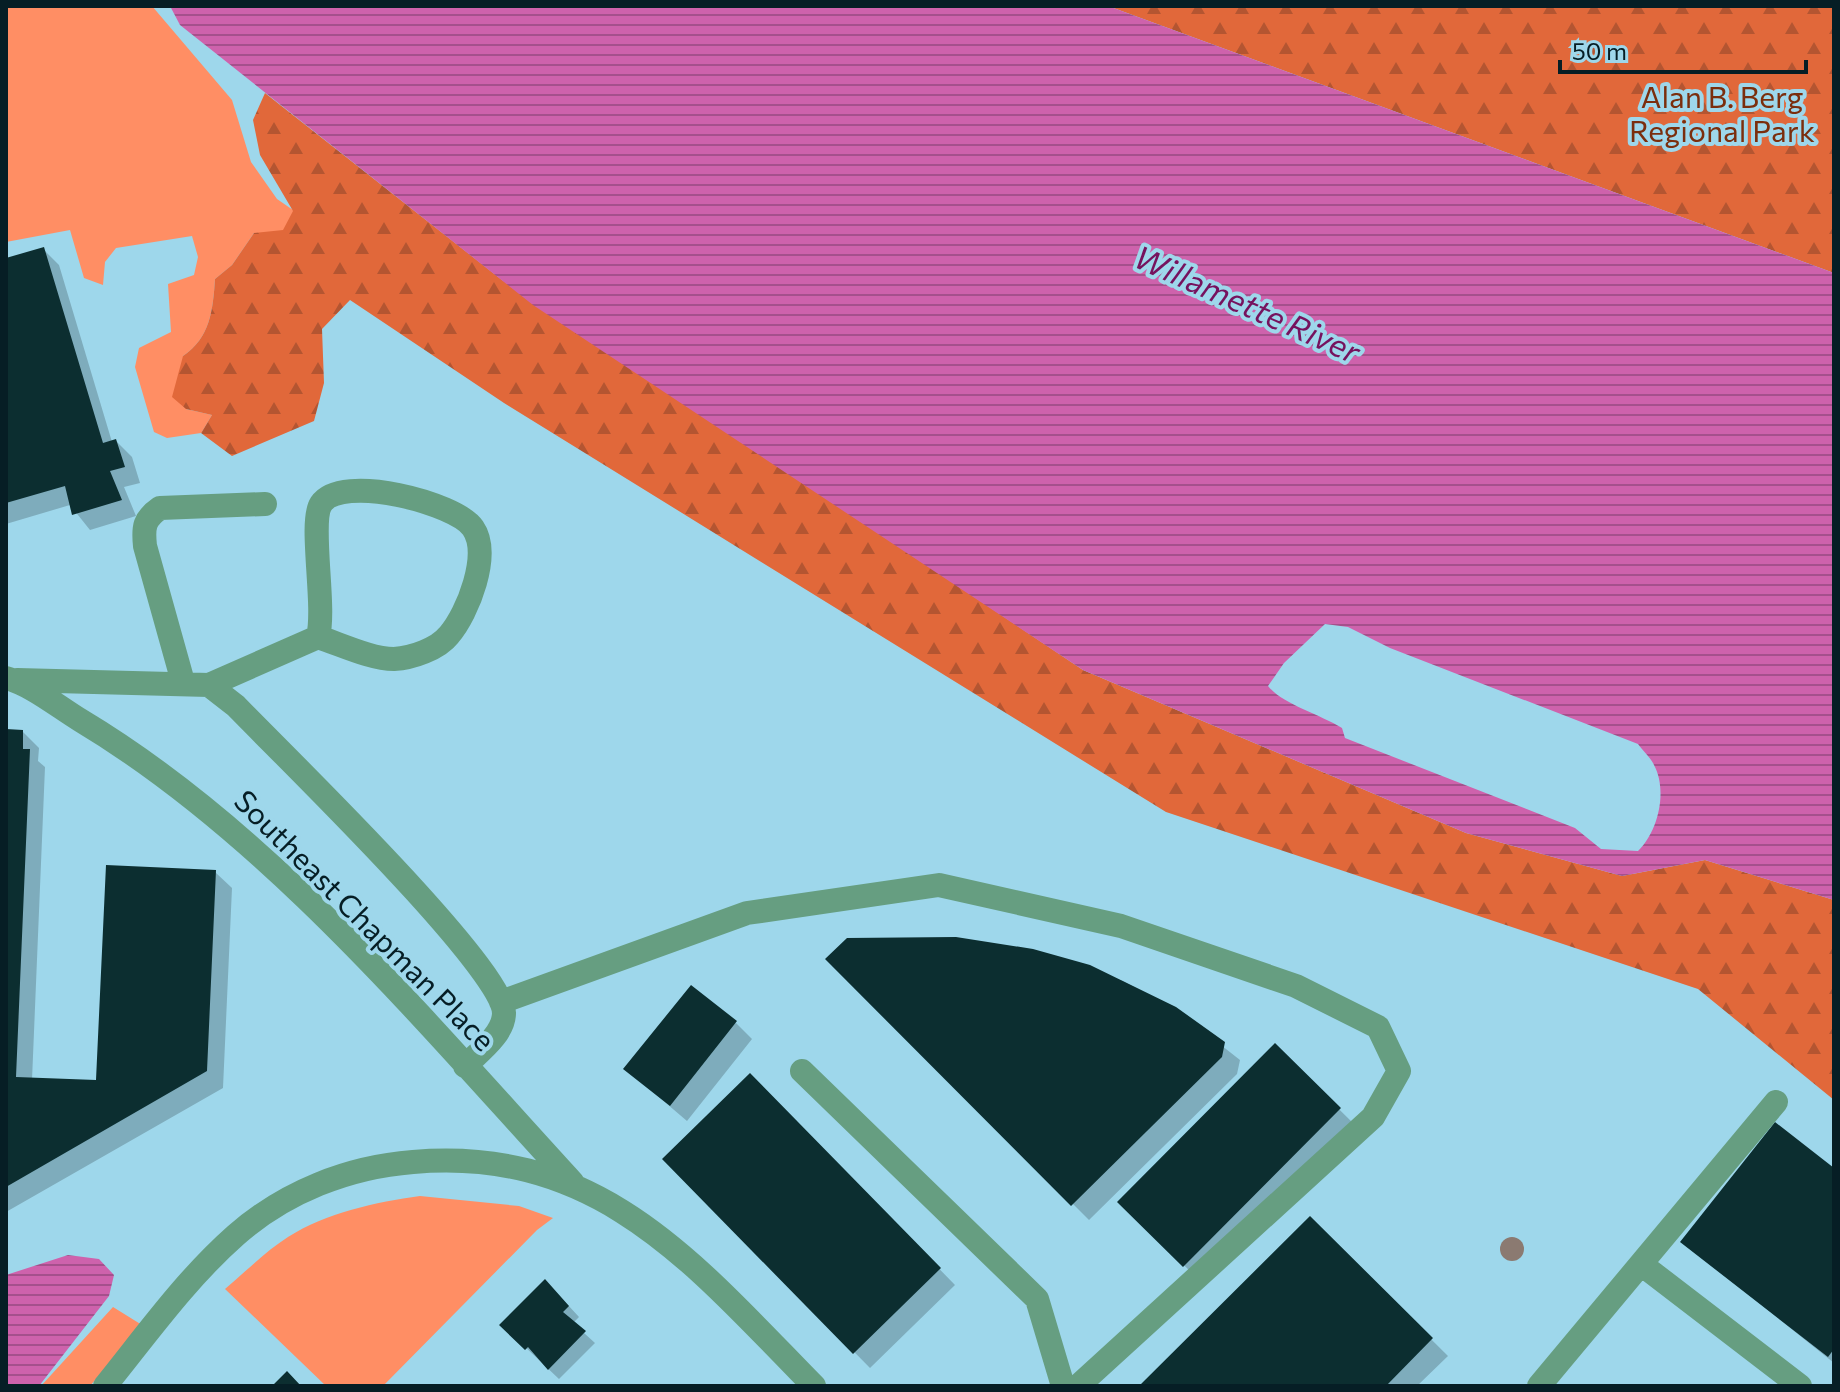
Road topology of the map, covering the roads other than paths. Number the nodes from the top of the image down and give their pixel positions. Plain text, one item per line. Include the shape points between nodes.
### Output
1 (265, 504) dead end
2 (318, 637) junction
3 (10, 679) edge
4 (183, 682) junction
5 (209, 685) junction
6 (501, 1002) junction
7 (465, 1066) junction
8 (802, 1071) dead end
9 (1776, 1102) dead end
10 (575, 1185) junction
11 (1641, 1264) junction
12 (105, 1386) edge
13 (814, 1386) edge
14 (1063, 1386) edge
15 (1078, 1386) edge
16 (1539, 1386) edge
17 (1800, 1386) edge

1 - 4 street via 160,508 147,517 145,546
2 - 2 street via 323,618 317,522 320,505 329,497 364,488 457,513 475,531 481,562 478,579 450,635 435,646 392,659
2 - 5 street
3 - 4 street
3 - 7 street, Southeast Chapman Place via 125,747 247,843
4 - 5 street
5 - 6 street via 236,706 420,897 464,946
6 - 7 street via 499,1031
6 - 15 street via 747,913 939,885 1121,926 1296,986 1378,1027 1399,1071 1373,1117
7 - 10 street, Southeast Chapman Place
8 - 14 street via 1037,1299
9 - 11 street
10 - 12 street via 506,1163 451,1158 394,1163 338,1176 285,1199 237,1234 187,1282
10 - 13 street via 657,1234
11 - 16 street
11 - 17 street

